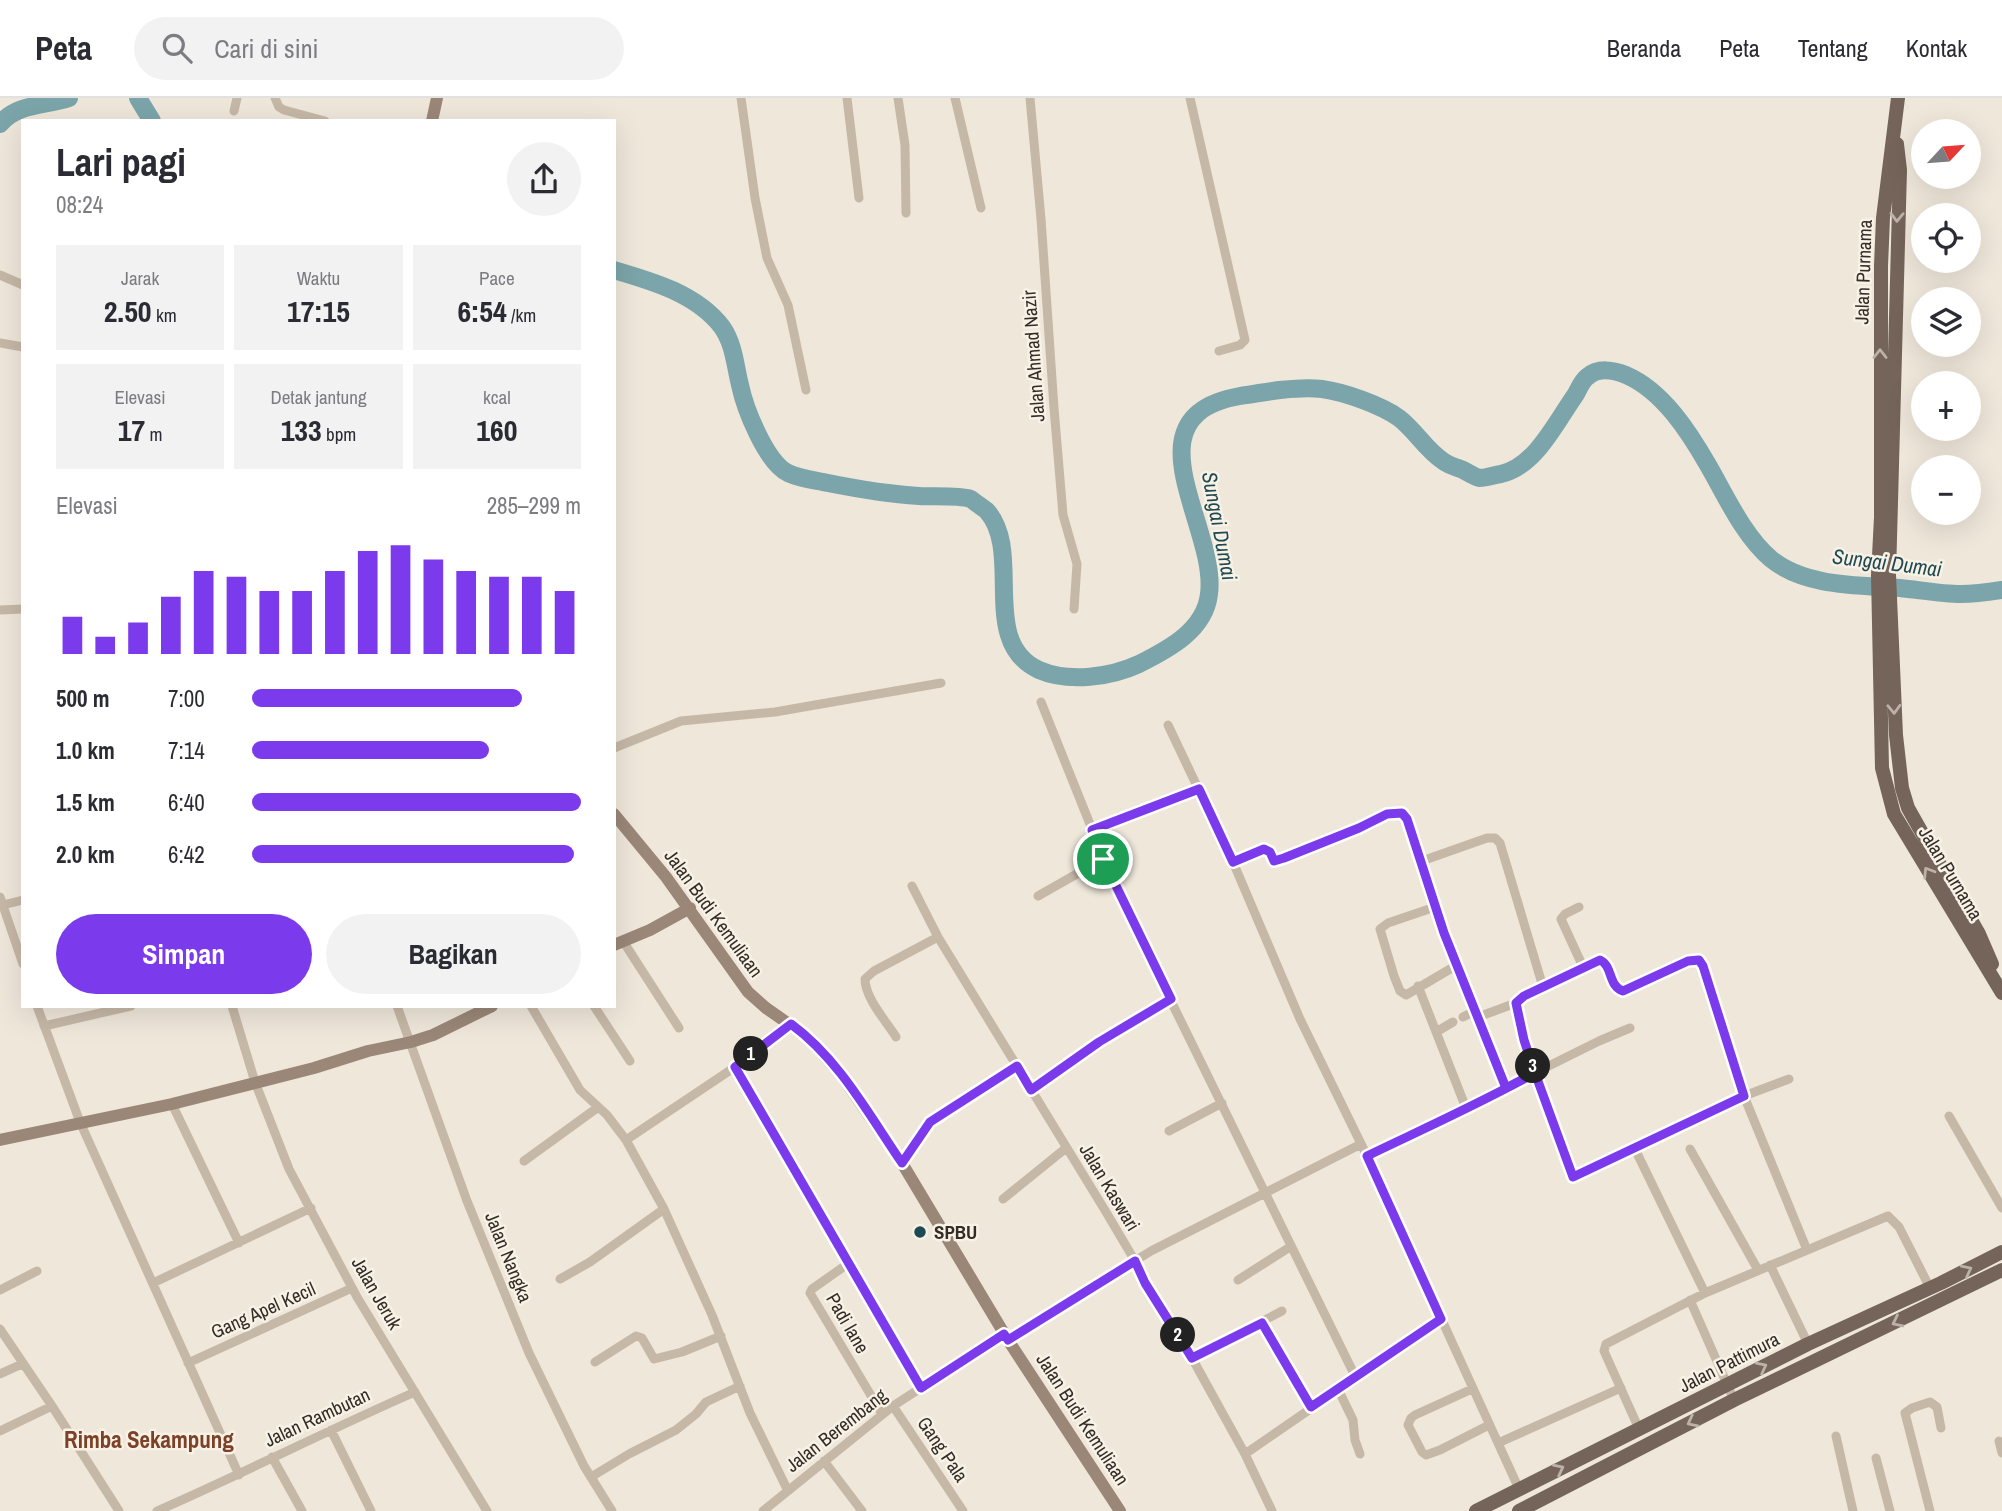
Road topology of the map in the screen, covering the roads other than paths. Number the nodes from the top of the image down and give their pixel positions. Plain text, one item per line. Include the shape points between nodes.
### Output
1 (237, 98) edge
2 (275, 98) edge
3 (437, 98) edge
4 (741, 98) edge
5 (847, 98) edge
6 (898, 98) edge
7 (955, 98) edge
8 (1030, 98) edge
9 (1190, 98) edge
10 (1898, 98) edge
11 (234, 111) dead end
12 (318, 119) edge
13 (432, 119) edge
14 (859, 198) dead end
15 (981, 208) dead end
16 (906, 213) dead end
17 (0, 275) edge
18 (21, 284) edge
19 (0, 343) edge
20 (21, 347) edge
21 (1219, 351) dead end
22 (806, 390) dead end
23 (1888, 421) junction
24 (1074, 609) dead end
25 (0, 610) edge
26 (21, 610) edge
27 (941, 683) dead end
28 (1041, 702) dead end
29 (1168, 725) dead end
30 (616, 747) edge
31 (1199, 789) junction
32 (616, 816) edge
33 (1092, 830) junction
34 (1103, 859) junction
35 (1233, 862) junction
36 (1419, 862) junction
37 (912, 886) dead end
38 (1038, 896) dead end
39 (21, 900) edge
40 (1, 901) edge
41 (1435, 907) junction
42 (1579, 907) dead end
43 (690, 908) junction
44 (938, 937) junction
45 (619, 943) edge
46 (21, 958) edge
47 (1457, 965) junction
48 (1584, 969) junction
49 (1418, 986) junction
50 (1543, 988) junction
51 (2002, 992) edge
52 (1171, 999) junction
53 (1516, 1003) junction
54 (38, 1008) edge
55 (122, 1008) edge
56 (233, 1008) edge
57 (398, 1008) edge
58 (488, 1008) edge
59 (532, 1008) edge
60 (595, 1008) edge
61 (1477, 1014) junction
62 (1463, 1017) dead end
63 (1454, 1022) dead end
64 (791, 1024) junction
65 (44, 1026) junction
66 (679, 1028) dead end
67 (1630, 1028) dead end
68 (1436, 1032) junction
69 (896, 1037) dead end
70 (411, 1042) junction
71 (630, 1061) dead end
72 (1017, 1066) junction
73 (735, 1067) junction
74 (1535, 1073) junction
75 (1789, 1079) dead end
76 (255, 1082) junction
77 (1506, 1088) junction
78 (1031, 1090) junction
79 (1744, 1096) junction
80 (1222, 1102) junction
81 (172, 1104) junction
82 (597, 1108) junction
83 (1466, 1108) junction
84 (1949, 1116) dead end
85 (80, 1122) junction
86 (1169, 1130) dead end
87 (0, 1140) edge
88 (626, 1140) junction
89 (1361, 1144) junction
90 (1634, 1147) junction
91 (1066, 1148) junction
92 (1690, 1149) dead end
93 (1367, 1156) junction
94 (524, 1161) dead end
95 (902, 1163) junction
96 (1265, 1192) junction
97 (1003, 1199) dead end
98 (311, 1208) junction
99 (2002, 1208) edge
100 (664, 1209) junction
101 (239, 1244) junction
102 (1290, 1247) junction
103 (1807, 1250) junction
104 (2002, 1252) edge
105 (1135, 1261) junction
106 (849, 1263) junction
107 (1770, 1265) junction
108 (1758, 1270) junction
109 (2002, 1270) edge
110 (37, 1271) dead end
111 (560, 1279) dead end
112 (1238, 1280) dead end
113 (153, 1283) junction
114 (352, 1288) junction
115 (1930, 1289) junction
116 (0, 1290) edge
117 (1704, 1293) junction
118 (1690, 1300) junction
119 (1282, 1311) dead end
120 (1441, 1319) junction
121 (1262, 1323) junction
122 (0, 1329) edge
123 (721, 1336) junction
124 (1006, 1337) junction
125 (1808, 1343) junction
126 (1192, 1358) junction
127 (595, 1362) dead end
128 (188, 1363) junction
129 (22, 1364) junction
130 (0, 1374) edge
131 (1356, 1378) junction
132 (1726, 1385) junction
133 (740, 1386) junction
134 (921, 1388) junction
135 (1620, 1388) junction
136 (1338, 1389) junction
137 (1472, 1389) junction
138 (415, 1392) junction
139 (1734, 1400) junction
140 (52, 1406) junction
141 (893, 1406) junction
142 (1311, 1407) junction
143 (881, 1414) junction
144 (1489, 1425) junction
145 (1941, 1428) dead end
146 (1639, 1429) junction
147 (331, 1430) junction
148 (0, 1431) edge
149 (1836, 1436) dead end
150 (1998, 1441) dead end
151 (1498, 1443) junction
152 (2002, 1453) edge
153 (1245, 1454) junction
154 (1360, 1454) dead end
155 (272, 1457) junction
156 (1876, 1458) dead end
157 (824, 1461) junction
158 (239, 1475) junction
159 (591, 1477) junction
160 (1518, 1489) junction
161 (788, 1491) junction
162 (119, 1511) edge
163 (157, 1511) edge
164 (302, 1511) edge
165 (371, 1511) edge
166 (486, 1511) edge
167 (612, 1511) edge
168 (763, 1511) edge
169 (862, 1511) edge
170 (963, 1511) edge
171 (1120, 1511) edge
172 (1272, 1511) edge
173 (1476, 1511) edge
174 (1519, 1511) edge
175 (1853, 1511) edge
176 (1890, 1511) edge
177 (1930, 1511) edge

1 - 11 street
2 - 12 street via 284,110
3 - 13 street
4 - 22 street via 767,258 788,305
5 - 14 street
6 - 16 street via 905,145
7 - 15 street
8 - 24 street, Jalan Ahmad Nazir via 1063,515 1077,564
9 - 21 street via 1245,340
10 - 23 main road, Jalan Purnama via 1883,218 1880,316
17 - 18 street
19 - 20 street
23 -> 51 main road, Jalan Purnama via 1889,575 1902,788 1908,807 1979,934
51 -> 23 main road, Jalan Purnama via 1894,814 1882,768 1878,575
25 - 26 street
27 - 30 street via 775,712 681,721
28 - 33 street
29 - 31 street
31 - 33 street
31 - 35 street
32 - 43 street, Jalan Budi Kemuliaan
33 - 34 street
34 - 38 street
34 - 52 street
35 - 36 street via 1264,849 1274,861 1284,858 1399,812 1407,819
35 - 89 street via 1300,1019
36 - 41 street
36 - 50 street via 1487,838 1500,842
37 - 44 street, Jalan Kaswari
39 - 40 street
40 - 46 street
41 - 47 street
41 - 49 street via 1388,923 1379,931 1400,992 1406,995
42 - 48 street via 1561,919
43 - 45 street
43 - 64 street, Jalan Budi Kemuliaan via 748,992
44 - 69 street via 865,979
44 - 72 street, Jalan Kaswari
45 - 66 street
47 - 49 street
47 - 61 street
48 - 50 street
48 - 79 street via 1604,961 1614,985 1623,991 1699,960
49 - 68 street
50 - 53 street
52 - 78 street
52 - 80 street
53 - 61 street
53 - 74 street
54 - 65 street
55 - 65 street
56 - 76 street, Jalan Jeruk
57 - 70 street, Jalan Nangka
58 - 70 street
59 - 82 street via 580,1090
60 - 71 street
61 - 62 street
61 - 77 street
63 - 68 street
64 - 73 street
64 - 95 street, Jalan Budi Kemuliaan via 828,1058
65 - 85 street
67 - 74 street
68 - 83 street
70 - 76 street
70 - 159 street, Jalan Nangka via 467,1201 529,1353
72 - 78 street, Jalan Kaswari
72 - 95 street via 930,1122
73 - 88 street
73 - 106 street
74 - 77 street
74 - 90 street via 1573,1177
75 - 79 street
76 - 81 street
76 - 98 street, Jalan Jeruk via 289,1169
77 - 83 street
78 - 91 street, Jalan Kaswari
79 - 90 street
79 - 103 street
80 - 86 street
80 - 96 street
81 - 85 street
81 - 101 street
82 - 88 street
82 - 94 street
83 - 93 street
84 - 99 street
85 - 87 street
85 - 113 street
88 - 100 street
89 - 93 street
89 - 96 street, Jalan Berembang
90 - 117 street
91 - 97 street
91 - 105 street, Jalan Kaswari
92 - 108 street
93 - 120 street
95 - 124 street, Jalan Budi Kemuliaan
96 - 102 street
96 - 105 street, Jalan Berembang
98 - 101 street
98 - 114 street, Jalan Jeruk
100 - 111 street
100 - 123 street
101 - 113 street
102 - 112 street
102 - 131 street
103 - 107 street
103 - 115 street via 1888,1216 1899,1227
115 -> 104 main road, Jalan Pattimura
105 - 124 street, Jalan Berembang
105 - 126 street, Jalan Kaswari
106 - 134 street
106 - 143 street, Padi lane via 810,1293
107 - 108 street
107 - 125 street
108 - 117 street
109 -> 139 main road, Jalan Pattimura
110 - 116 street
113 - 128 street
114 - 128 street, Gang Apel Kecil
114 - 138 street, Jalan Jeruk
115 - 125 main road, Jalan Pattimura
117 - 118 street
118 - 132 street
118 - 135 street via 1606,1345 1604,1351
119 - 121 street
120 - 131 street
120 - 137 street
121 - 126 street
121 - 142 street
122 - 129 street
123 - 127 street via 654,1359 636,1336
123 - 133 street
124 - 134 street, Jalan Berembang
124 - 171 street, Jalan Budi Kemuliaan
132 -> 125 main road, Jalan Pattimura
126 - 153 street, Jalan Kaswari
128 - 158 street
129 - 130 street
129 - 140 street
131 - 136 street
132 - 139 street
132 - 146 main road, Jalan Pattimura
133 - 159 street via 701,1405 676,1430
133 - 161 street
134 - 141 street, Jalan Berembang
135 - 146 street
135 - 151 street
136 - 142 street
136 - 154 street via 1353,1420
137 - 144 street
137 - 144 street via 1415,1415 1408,1425 1426,1455
138 - 147 street, Jalan Rambutan
138 - 166 street, Jalan Jeruk
139 -> 174 main road, Jalan Pattimura
140 - 148 street
140 - 162 street
141 - 143 street, Jalan Berembang
141 - 170 street, Gang Pala
142 - 153 street
143 - 157 street, Jalan Berembang
144 - 151 street
145 - 177 street via 1937,1408 1930,1402 1905,1413
160 -> 146 main road, Jalan Pattimura
147 - 155 street, Jalan Rambutan
147 - 165 street
149 - 175 street
150 - 152 street
151 - 160 street
153 - 172 street, Jalan Kaswari
155 - 158 street, Jalan Rambutan
155 - 164 street
156 - 176 street
157 - 161 street, Jalan Berembang
157 - 169 street
158 - 163 street, Jalan Rambutan
159 - 167 street, Jalan Nangka
160 - 173 main road, Jalan Pattimura
161 - 168 street, Jalan Berembang

